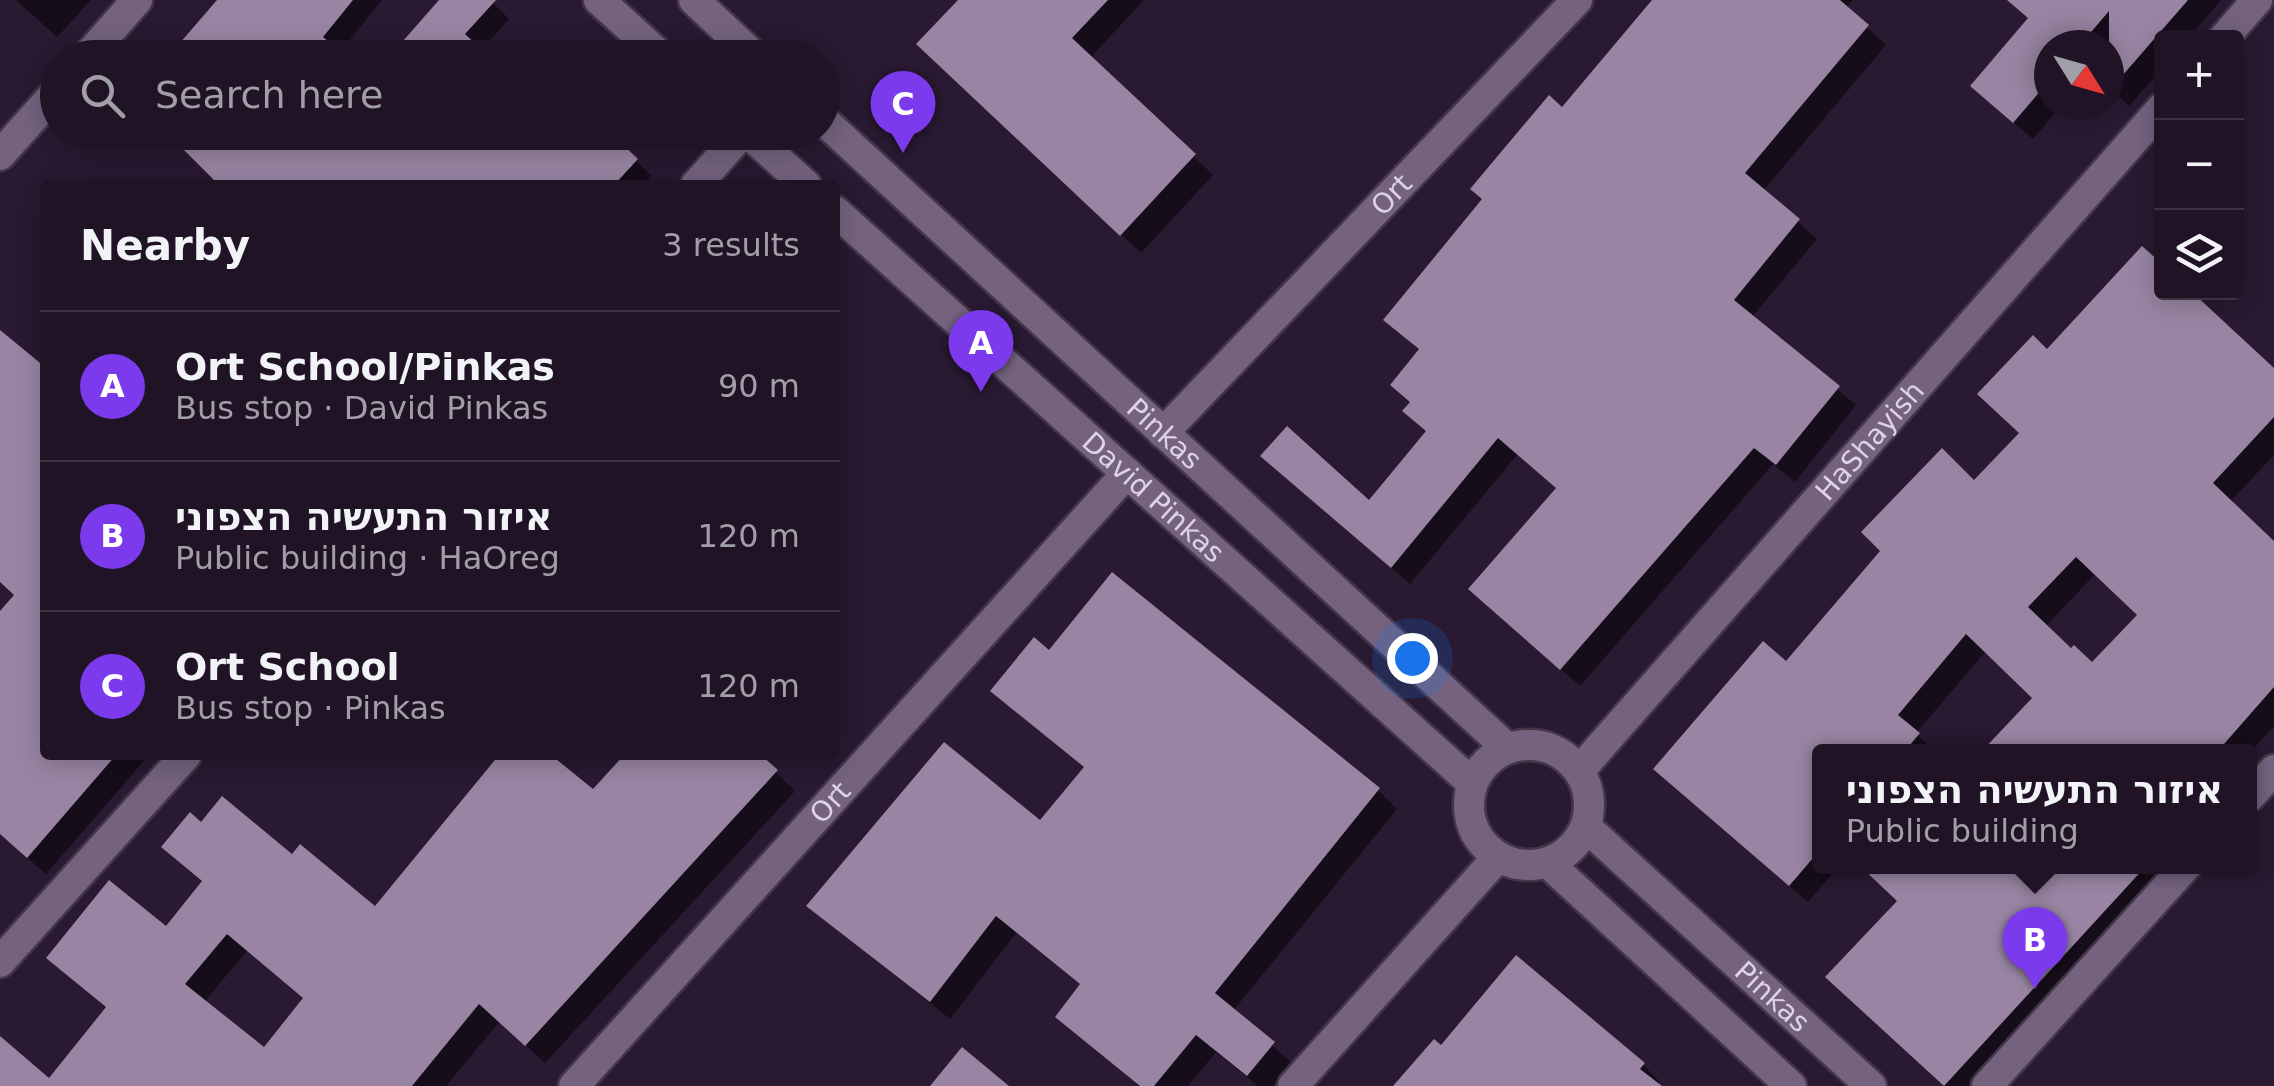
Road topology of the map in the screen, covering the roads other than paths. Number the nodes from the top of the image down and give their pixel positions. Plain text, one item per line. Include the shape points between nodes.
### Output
1 (137, 0) edge
2 (599, 0) edge
3 (694, 0) edge
4 (1576, 0) edge
5 (2257, 0) edge
6 (2231, 30) edge
7 (102, 40) edge
8 (643, 40) edge
9 (737, 40) edge
10 (40, 110) edge
11 (2154, 117) edge
12 (840, 136) edge
13 (728, 150) edge
14 (766, 150) edge
15 (0, 155) edge
16 (701, 180) edge
17 (800, 180) edge
18 (840, 215) edge
19 (1163, 434) junction
20 (1127, 473) junction
21 (1507, 748) junction
22 (182, 760) edge
23 (2274, 770) edge
24 (1579, 771) junction
25 (1472, 783) junction
26 (2257, 788) edge
27 (1586, 827) junction
28 (1497, 858) junction
29 (1548, 863) junction
30 (2179, 874) edge
31 (0, 962) edge
32 (574, 1086) edge
33 (1293, 1086) edge
34 (1791, 1086) edge
35 (1871, 1086) edge
36 (1987, 1086) edge

1 - 7 street
2 - 8 street
3 - 9 street
4 - 19 street, Ort
5 - 6 street
10 - 15 street
11 - 24 street, HaShayish
12 - 19 street, Pinkas
13 - 16 street
14 - 17 street
18 - 20 street, David Pinkas
19 - 21 street, Pinkas
20 - 25 street, David Pinkas
20 - 32 street, Ort
21 - 24 street via 1545,746
21 - 25 street
22 - 31 street
23 - 26 street
24 - 27 street via 1590,806
25 - 28 street via 1472,825
27 - 29 street via 1567,853
27 - 35 street, Pinkas
28 - 29 street via 1517,865
28 - 33 street
29 - 34 street, Pinkas
30 - 36 street

